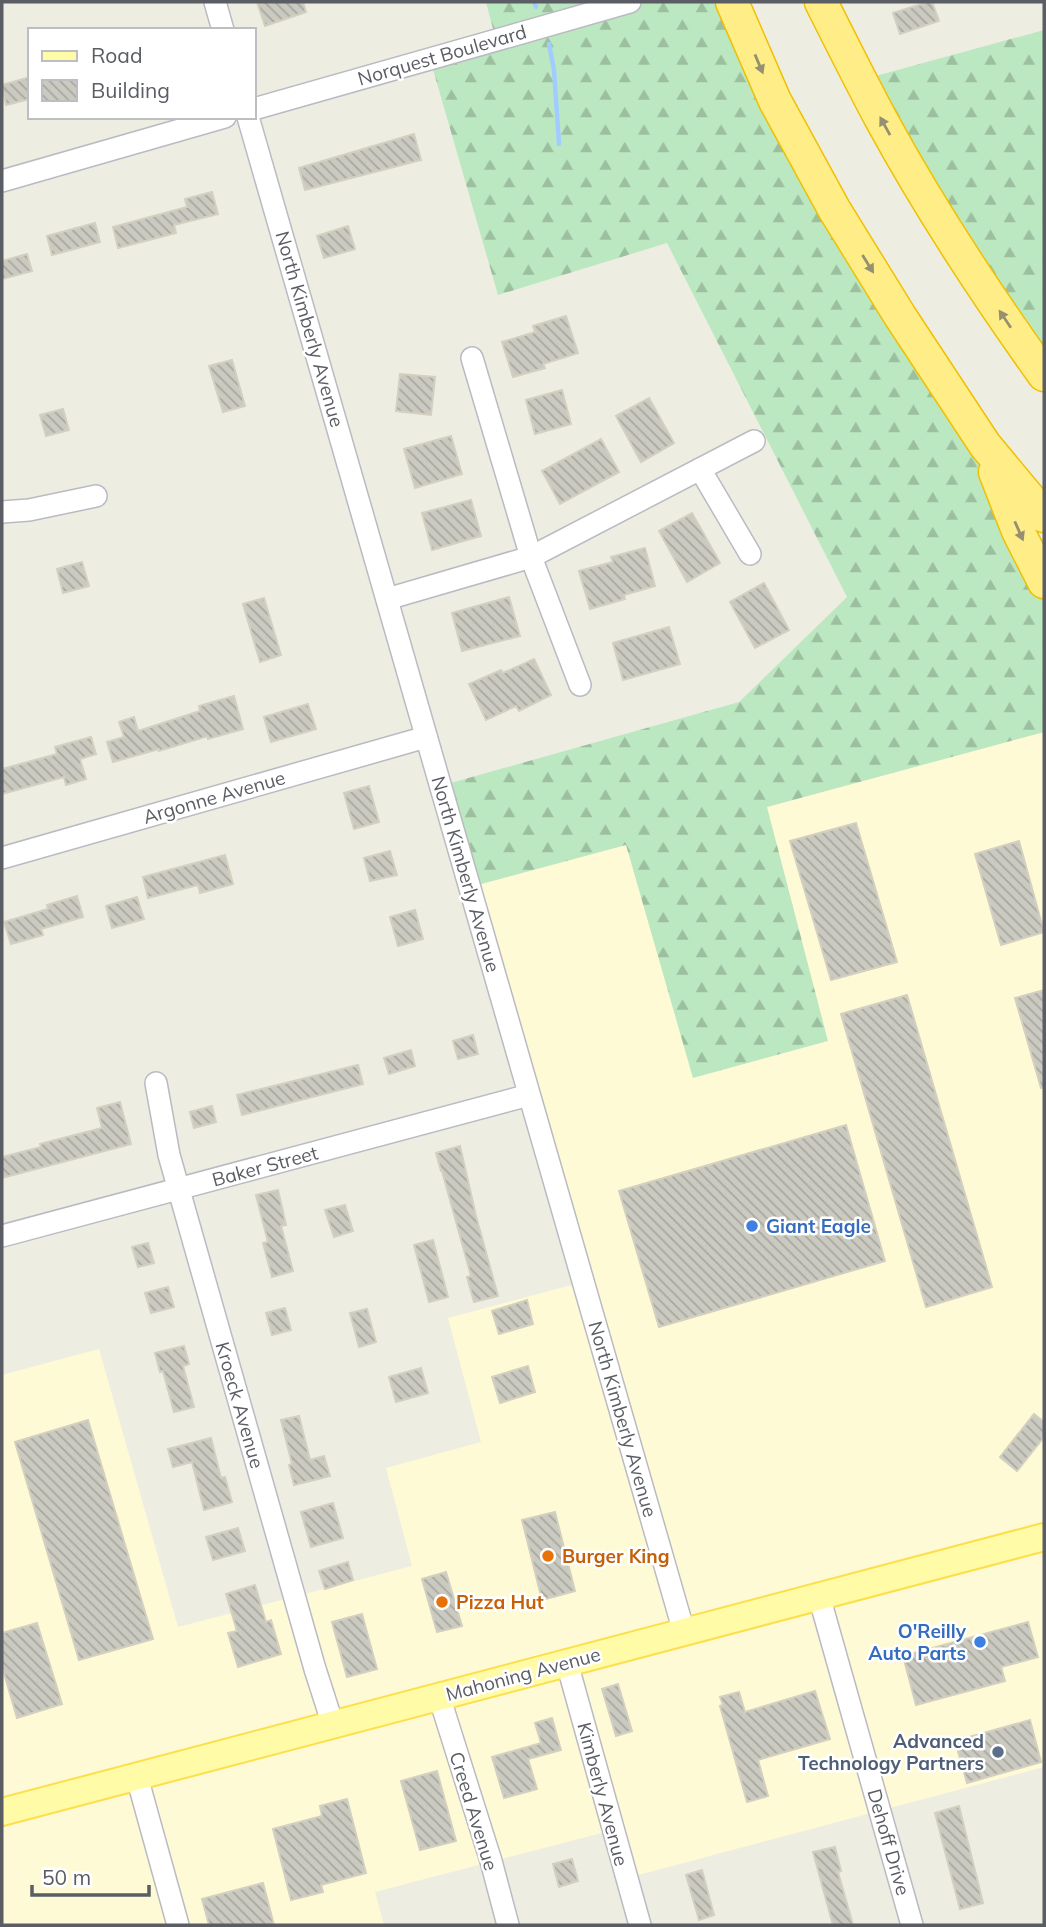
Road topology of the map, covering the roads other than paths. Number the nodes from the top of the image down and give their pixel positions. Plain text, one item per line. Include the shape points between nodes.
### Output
1 (215, 2) edge
2 (631, 2) edge
3 (732, 2) edge
4 (821, 2) edge
5 (222, 28) edge
6 (256, 108) edge
7 (219, 119) edge
8 (249, 119) edge
9 (2, 181) edge
10 (472, 358) dead end
11 (1044, 375) edge
12 (754, 441) dead end
13 (985, 445) junction
14 (700, 469) junction
15 (96, 496) dead end
16 (2, 512) edge
17 (1044, 516) edge
18 (750, 554) dead end
19 (531, 557) junction
20 (1044, 582) edge
21 (387, 599) junction
22 (580, 685) dead end
23 (426, 737) junction
24 (2, 858) edge
25 (156, 1083) dead end
26 (529, 1095) junction
27 (179, 1188) junction
28 (2, 1236) edge
29 (1044, 1537) edge
30 (820, 1597) junction
31 (684, 1632) junction
32 (567, 1663) junction
33 (439, 1696) junction
34 (333, 1725) junction
35 (137, 1777) junction
36 (2, 1812) edge
37 (178, 1925) edge
38 (508, 1925) edge
39 (640, 1925) edge
40 (912, 1925) edge

1 - 5 street
2 - 6 street, Norquest Boulevard
3 -> 13 highway via 775,101 834,209
11 -> 4 highway via 917,181
7 - 9 street
8 - 21 street, North Kimberly Avenue
10 - 19 street
12 - 14 street
13 - 17 highway
13 -> 20 highway via 1018,531
14 - 18 street
14 - 19 street
15 - 16 street
19 - 21 street
19 - 22 street
21 - 23 street, North Kimberly Avenue
23 - 24 street, Argonne Avenue
23 - 26 street, North Kimberly Avenue
25 - 27 street, Kroeck Avenue
26 - 27 street, Baker Street
26 - 31 street, North Kimberly Avenue
27 - 28 street, Baker Street
27 - 34 street, Kroeck Avenue
29 - 30 main road, Mahoning Avenue
30 - 31 main road, Mahoning Avenue
30 - 40 street, Dehoff Drive
31 - 32 main road, Mahoning Avenue
32 - 33 main road, Mahoning Avenue
32 - 39 street, Kimberly Avenue
33 - 34 main road, Mahoning Avenue
33 - 38 street, Creed Avenue
34 - 35 main road, Mahoning Avenue
35 - 36 main road, Mahoning Avenue
35 - 37 street

